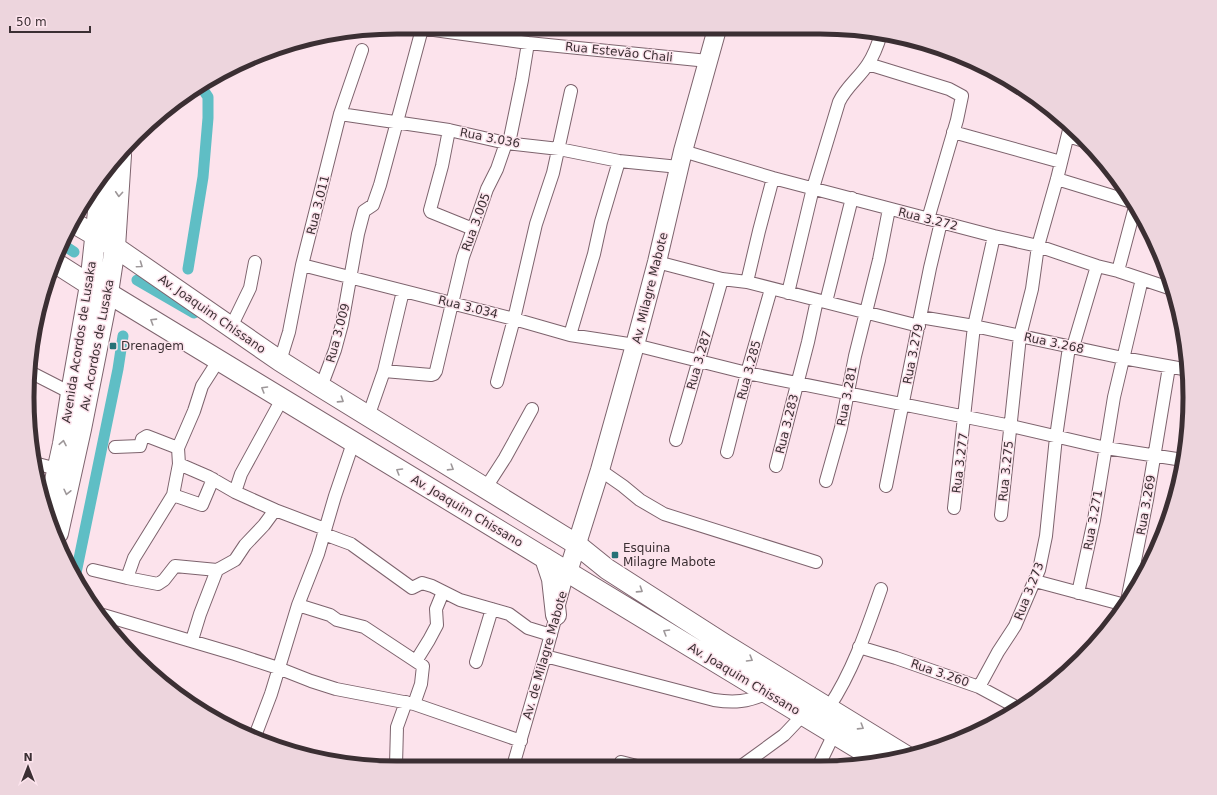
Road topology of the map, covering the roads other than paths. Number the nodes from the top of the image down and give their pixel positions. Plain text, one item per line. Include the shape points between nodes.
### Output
1 (416, 34) edge
2 (459, 34) edge
3 (716, 34) edge
4 (879, 39) edge
5 (528, 44) junction
6 (362, 50) dead end
7 (708, 61) junction
8 (868, 64) junction
9 (571, 91) dead end
10 (340, 114) junction
11 (397, 123) junction
12 (449, 130) junction
13 (953, 132) junction
14 (1069, 133) edge
15 (508, 143) junction
16 (559, 149) junction
17 (681, 159) junction
18 (619, 161) junction
19 (121, 162) edge
20 (1061, 162) junction
21 (773, 178) junction
22 (1057, 179) junction
23 (813, 188) junction
24 (100, 189) edge
25 (97, 193) edge
26 (852, 198) junction
27 (1124, 200) edge
28 (92, 202) edge
29 (889, 209) junction
30 (1134, 215) edge
31 (928, 219) junction
32 (941, 222) junction
33 (78, 225) edge
34 (472, 229) junction
35 (95, 236) junction
36 (994, 236) junction
37 (1038, 246) junction
38 (115, 247) junction
39 (256, 262) dead end
40 (657, 262) junction
41 (59, 265) edge
42 (302, 265) junction
43 (1097, 266) junction
44 (1118, 270) junction
45 (350, 277) junction
46 (722, 279) junction
47 (1142, 279) junction
48 (748, 282) junction
49 (1166, 287) edge
50 (99, 289) junction
51 (771, 289) junction
52 (403, 291) junction
53 (788, 293) junction
54 (822, 301) junction
55 (453, 304) junction
56 (867, 312) junction
57 (514, 319) junction
58 (919, 321) junction
59 (974, 326) junction
60 (231, 328) junction
61 (570, 335) junction
62 (1020, 336) junction
63 (635, 345) junction
64 (1071, 347) junction
65 (1123, 358) junction
66 (218, 361) junction
67 (280, 361) junction
68 (699, 361) junction
69 (1169, 367) junction
70 (1181, 367) edge
71 (384, 371) junction
72 (747, 373) junction
73 (35, 375) edge
74 (497, 382) dead end
75 (798, 383) junction
76 (321, 387) junction
77 (71, 393) junction
78 (848, 394) junction
79 (282, 399) junction
80 (902, 405) junction
81 (532, 409) dead end
82 (368, 417) junction
83 (965, 418) junction
84 (1011, 426) junction
85 (1056, 438) junction
86 (676, 440) dead end
87 (354, 443) junction
88 (115, 447) dead end
89 (178, 448) junction
90 (1106, 448) junction
91 (727, 452) dead end
92 (1154, 456) junction
93 (1178, 459) edge
94 (179, 464) junction
95 (40, 465) edge
96 (776, 466) dead end
97 (57, 469) junction
98 (600, 470) junction
99 (214, 479) junction
100 (826, 480) dead end
101 (886, 486) dead end
102 (485, 489) junction
103 (235, 492) junction
104 (173, 495) junction
105 (49, 502) edge
106 (954, 508) dead end
107 (275, 510) junction
108 (1001, 515) dead end
109 (59, 529) edge
110 (325, 531) junction
111 (576, 544) junction
112 (545, 558) junction
113 (816, 562) dead end
114 (93, 570) dead end
115 (217, 570) junction
116 (568, 572) junction
117 (127, 578) junction
118 (1036, 581) junction
119 (1130, 585) edge
120 (881, 589) dead end
121 (443, 592) junction
122 (1078, 593) junction
123 (1119, 603) edge
124 (298, 605) junction
125 (492, 609) junction
126 (556, 615) junction
127 (108, 617) edge
128 (551, 635) junction
129 (192, 640) junction
130 (859, 648) junction
131 (545, 656) junction
132 (416, 661) junction
133 (476, 662) dead end
134 (278, 668) junction
135 (979, 687) junction
136 (767, 693) junction
137 (410, 703) junction
138 (1013, 705) edge
139 (829, 707) junction
140 (803, 715) junction
141 (256, 732) edge
142 (834, 734) junction
143 (521, 741) junction
144 (900, 752) edge
145 (872, 757) edge
146 (396, 761) edge
147 (515, 761) edge
148 (748, 761) edge
149 (821, 761) edge

1 - 11 street
2 - 5 street, Rua Estevão Chali
3 - 7 street, Av. Milagre Mabote
4 - 8 street
5 - 7 street, Rua Estevão Chali
5 - 15 street, Rua 3.005
6 - 10 street, Rua 3.011
7 - 17 street, Av. Milagre Mabote
8 - 13 street via 961,94 963,98
8 - 23 street via 843,93 839,102
9 - 16 street
10 - 11 street, Rua 3.036
10 - 42 street, Rua 3.011
11 - 12 street, Rua 3.036
11 - 45 street, Rua 3.009 via 373,205 364,212
12 - 15 street, Rua 3.036
12 - 34 street via 430,212
13 - 20 street
13 - 31 street
14 - 20 street, Rua 3.275
15 - 16 street, Rua 3.036
15 - 34 street, Rua 3.005
16 - 18 street, Rua 3.036
16 - 57 street via 554,173 530,247
17 - 18 street, Rua 3.036
17 - 21 street, Rua 3.272
17 - 40 street, Av. Milagre Mabote
18 - 61 street
19 -> 38 main road, Av. Acordos de Lusaka
20 - 22 street, Rua 3.275
21 - 23 street, Rua 3.272
21 - 48 street
22 - 27 street
22 - 37 street, Rua 3.275
23 - 26 street, Rua 3.272
23 - 53 street
24 - 35 main road, Avenida Acordos de Lusaka
25 - 28 main road
26 - 29 street, Rua 3.272
26 - 54 street, Rua 3.283
29 - 31 street, Rua 3.272
29 - 56 street, Rua 3.281
30 - 44 street
31 - 32 street, Rua 3.272
32 - 36 street, Rua 3.272
32 - 58 street, Rua 3.279
33 - 35 main road, Av. Joaquim Chissano
34 - 55 street, Rua 3.005
35 - 38 main road, Av. Joaquim Chissano
35 - 50 main road, Avenida Acordos de Lusaka
36 - 37 street, Rua 3.272
36 - 59 street, Rua 3.277
37 - 43 street, Rua 3.272
37 - 62 street, Rua 3.275 via 1032,289
38 - 50 main road, Av. Acordos de Lusaka
38 -> 60 main road, Av. Joaquim Chissano
39 - 60 street via 250,288
40 - 46 street, Rua 3.268
40 - 63 street, Av. Milagre Mabote
41 - 50 main road, Av. Joaquim Chissano
42 - 45 street, Rua 3.034
42 - 67 street, Rua 3.011 via 289,332
43 - 44 street, Rua 3.272
43 - 64 street, Rua 3.273
44 - 47 street, Rua 3.272
45 - 52 street, Rua 3.034
45 - 76 street, Rua 3.009 via 342,324
46 - 48 street, Rua 3.268
46 - 68 street, Rua 3.287
47 - 49 street, Rua 3.272
47 - 65 street, Rua 3.271
48 - 51 street, Rua 3.268
66 -> 50 main road, Av. Joaquim Chissano
50 - 77 main road, Avenida Acordos de Lusaka
50 -> 109 main road, Av. Acordos de Lusaka via 81,430
51 - 53 street, Rua 3.268
51 - 72 street, Rua 3.285
52 - 55 street, Rua 3.034
52 - 71 street
53 - 54 street, Rua 3.268
54 - 56 street, Rua 3.268
54 - 75 street, Rua 3.283
55 - 57 street, Rua 3.034
55 - 71 street, Rua 3.005 via 434,374
56 - 58 street, Rua 3.268
56 - 78 street, Rua 3.281
57 - 61 street, Rua 3.034
57 - 74 street
58 - 59 street, Rua 3.268
58 - 80 street, Rua 3.279
59 - 62 street, Rua 3.268
59 - 83 street, Rua 3.277
60 - 67 main road, Av. Joaquim Chissano
61 - 63 street, Rua 3.034
62 - 64 street, Rua 3.268
62 - 84 street, Rua 3.275
63 - 68 street, Rua 3.034
63 - 98 street, Av. Milagre Mabote
64 - 65 street, Rua 3.268
64 - 85 street, Rua 3.273
65 - 69 street, Rua 3.268
65 - 90 street, Rua 3.271
79 -> 66 main road, Av. Joaquim Chissano
66 - 89 street via 202,386
67 - 76 main road, Av. Joaquim Chissano
68 - 72 street, Rua 3.034
68 - 86 street, Rua 3.287
69 - 70 street, Rua 3.268
69 - 92 street, Rua 3.269
71 - 82 street
72 - 75 street, Rua 3.034
72 - 91 street, Rua 3.285
73 - 77 street
75 - 78 street, Rua 3.034
75 - 96 street, Rua 3.283
76 -> 82 main road, Av. Joaquim Chissano
97 -> 77 main road, Avenida Acordos de Lusaka
78 - 80 street, Rua 3.034
78 - 100 street, Rua 3.281
79 - 87 main road, Av. Joaquim Chissano
79 - 103 street via 241,474
80 - 83 street, Rua 3.034
80 - 101 street, Rua 3.279
81 - 102 street
82 -> 102 main road, Av. Joaquim Chissano
83 - 84 street, Rua 3.034
83 - 106 street, Rua 3.277
84 - 85 street, Rua 3.034
84 - 108 street, Rua 3.275
85 - 90 street, Rua 3.034
85 - 118 street, Rua 3.273 via 1046,536
87 - 110 street
112 -> 87 main road, Av. Joaquim Chissano
88 - 89 street via 140,446 142,438 147,436
89 - 94 street
90 - 92 street, Rua 3.034
90 - 122 street, Rua 3.271
92 - 93 street, Rua 3.034
92 - 119 street, Rua 3.269
94 - 99 street
94 - 104 street
95 - 97 street
97 - 105 main road, Avenida Acordos de Lusaka
98 - 111 street, Av. Milagre Mabote
98 - 113 street via 640,500 664,514
99 - 103 street
99 - 104 street via 202,505
102 - 111 main road, Av. Joaquim Chissano
103 - 107 street
104 - 117 street via 134,558
107 - 110 street
107 - 115 street via 235,560
110 - 121 street via 351,544 412,588 422,583
110 - 124 street
111 - 116 street, Av. de Milagre Mabote
111 -> 139 main road, Av. Joaquim Chissano via 607,569
112 - 116 main road, Av. Joaquim Chissano
112 - 126 main road via 552,579
114 - 117 street
115 - 117 street via 174,566 158,584
115 - 129 street
116 - 126 street, Av. de Milagre Mabote
136 -> 116 main road, Av. Joaquim Chissano
118 - 122 street
118 - 135 street, Rua 3.273 via 1015,626
120 - 130 street
121 - 125 street
121 - 132 street via 436,609 437,625
122 - 123 street
124 - 132 street via 364,627
124 - 134 street
125 - 128 street via 509,614 528,628
125 - 133 street
126 - 128 street, Av. de Milagre Mabote
127 - 129 street
128 - 131 street, Av. de Milagre Mabote
129 - 134 street
130 - 135 street, Rua 3.260
130 - 139 street via 842,686
131 - 136 street via 714,700 743,702
131 - 143 street, Av. de Milagre Mabote
132 - 137 street via 424,667 421,684
134 - 137 street via 336,689
134 - 141 street
135 - 138 street, Rua 3.260
136 - 140 main road, Av. Joaquim Chissano
137 - 143 street
137 - 146 street via 397,727
139 -> 144 main road, Av. Joaquim Chissano
140 - 142 main road, Av. Joaquim Chissano
140 - 148 street via 784,735
142 - 145 main road, Av. Joaquim Chissano
142 - 149 street
143 - 147 street, Av. de Milagre Mabote

